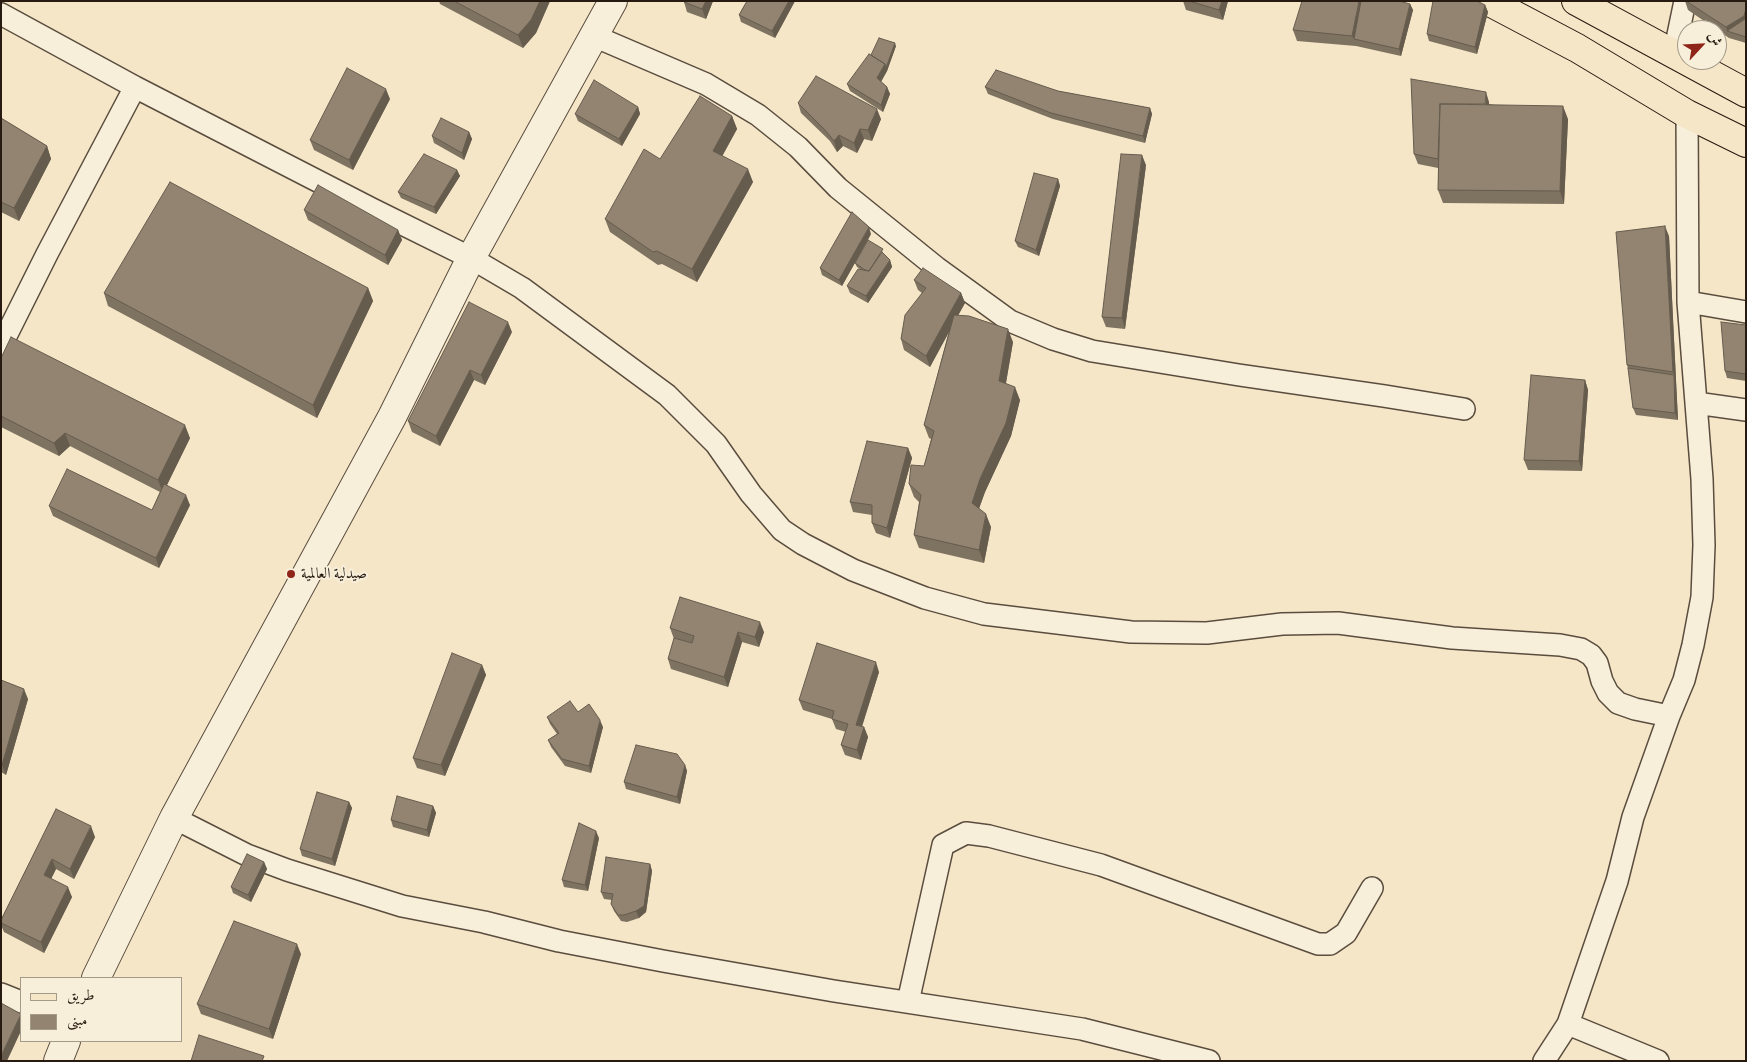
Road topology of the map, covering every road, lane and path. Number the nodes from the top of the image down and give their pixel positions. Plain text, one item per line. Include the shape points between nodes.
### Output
1 (613, 1) edge
2 (1488, 1) edge
3 (1576, 1) edge
4 (1685, 1) edge
5 (1, 14) edge
6 (594, 36) junction
7 (1674, 54) junction
8 (135, 87) junction
9 (1746, 93) edge
10 (1688, 114) junction
11 (1746, 143) edge
12 (471, 258) junction
13 (1688, 302) junction
14 (1746, 312) edge
15 (1, 346) edge
16 (1696, 403) junction
17 (1464, 409) dead end
18 (1746, 410) edge
19 (1669, 716) junction
20 (174, 818) junction
21 (1372, 888) dead end
22 (96, 977) edge
23 (1, 994) edge
24 (20, 1002) edge
25 (908, 1002) junction
26 (1568, 1024) junction
27 (66, 1042) edge
28 (58, 1061) edge
29 (1209, 1061) edge
30 (1544, 1061) edge
31 (1658, 1061) edge

1 - 6 street
2 - 10 main road via 1577,48
3 - 7 main road
4 - 7 street
5 - 8 street
6 - 12 street
6 - 17 street via 706,84 758,115 798,147 838,188 1010,322 1092,351
7 - 9 main road
8 - 12 street
8 - 15 street
10 - 11 main road
10 - 13 street
12 - 19 street via 522,288 667,395 716,444 751,494 782,530 853,570 925,598 984,614 1132,632 1207,633 1282,624 1338,623 1452,638 1560,645 1581,649 1591,655 1608,693 1618,703
12 - 20 street via 392,417
13 - 14 street
13 - 16 street
16 - 18 street
16 - 19 street via 1704,535 1702,597 1694,645
19 - 26 street
20 - 22 street
20 - 25 street via 247,855 402,906 663,961
21 - 25 street via 1346,932 1330,944 1318,944 1101,865 966,833 943,845
23 - 24 street
25 - 29 street via 1082,1029
26 - 30 street
26 - 31 street
27 - 28 street

